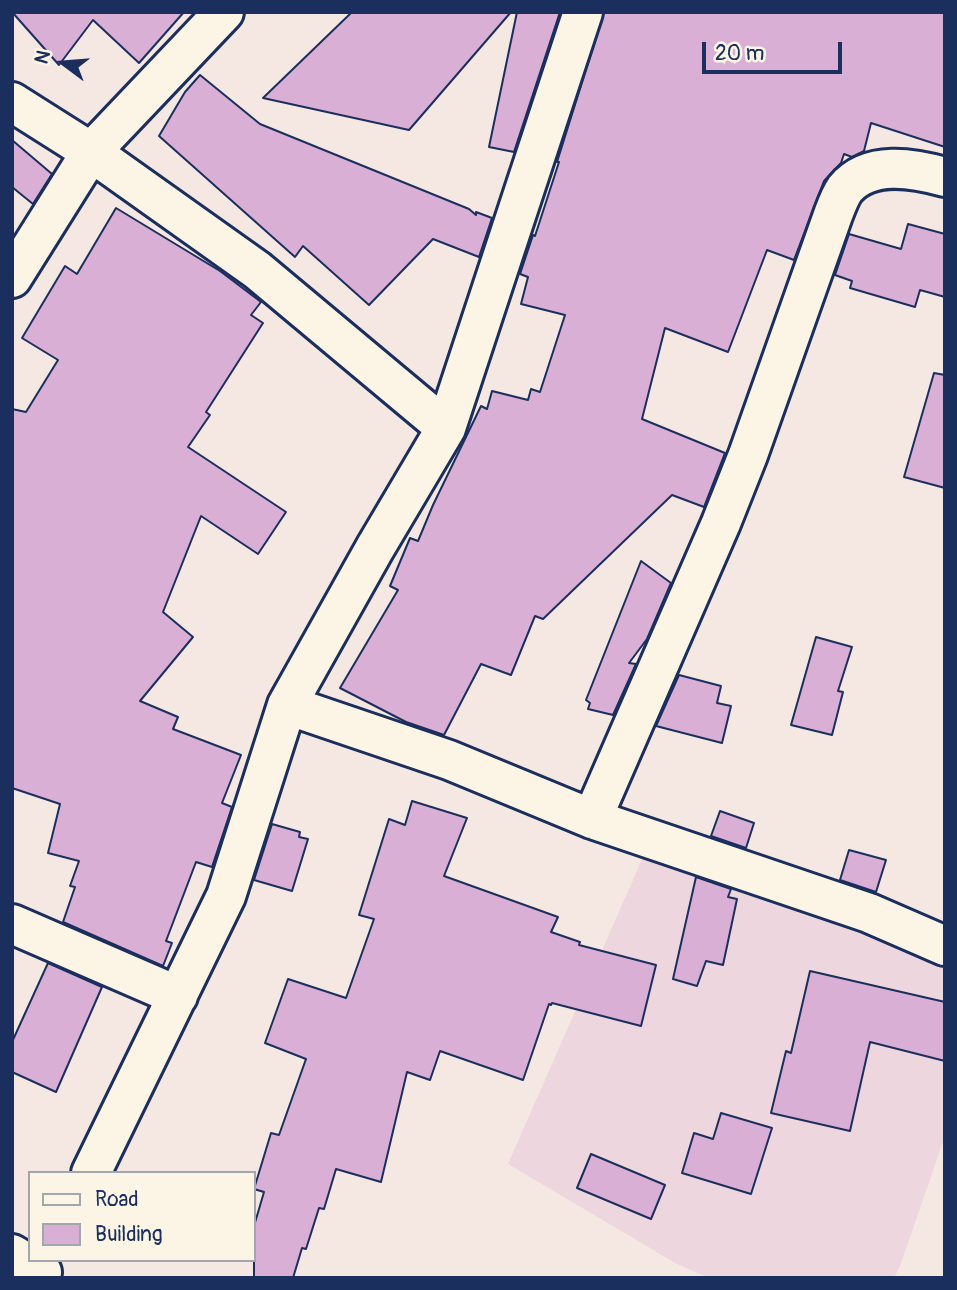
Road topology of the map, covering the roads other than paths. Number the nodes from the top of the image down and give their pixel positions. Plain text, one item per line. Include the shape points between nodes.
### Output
1 (224, 12) edge
2 (583, 12) edge
3 (12, 102) edge
4 (91, 152) junction
5 (945, 177) edge
6 (12, 278) edge
7 (446, 428) junction
8 (287, 705) junction
9 (592, 819) junction
10 (12, 924) edge
11 (945, 946) edge
12 (178, 996) junction
13 (92, 1171) edge

1 - 4 street
2 - 7 street
3 - 4 street
4 - 6 street
4 - 7 street via 257,270
5 - 9 street via 898,167 867,173 845,189 726,511
7 - 8 street
8 - 9 street via 449,760
8 - 12 street via 226,896
9 - 11 street via 869,914
10 - 12 street
12 - 13 street

